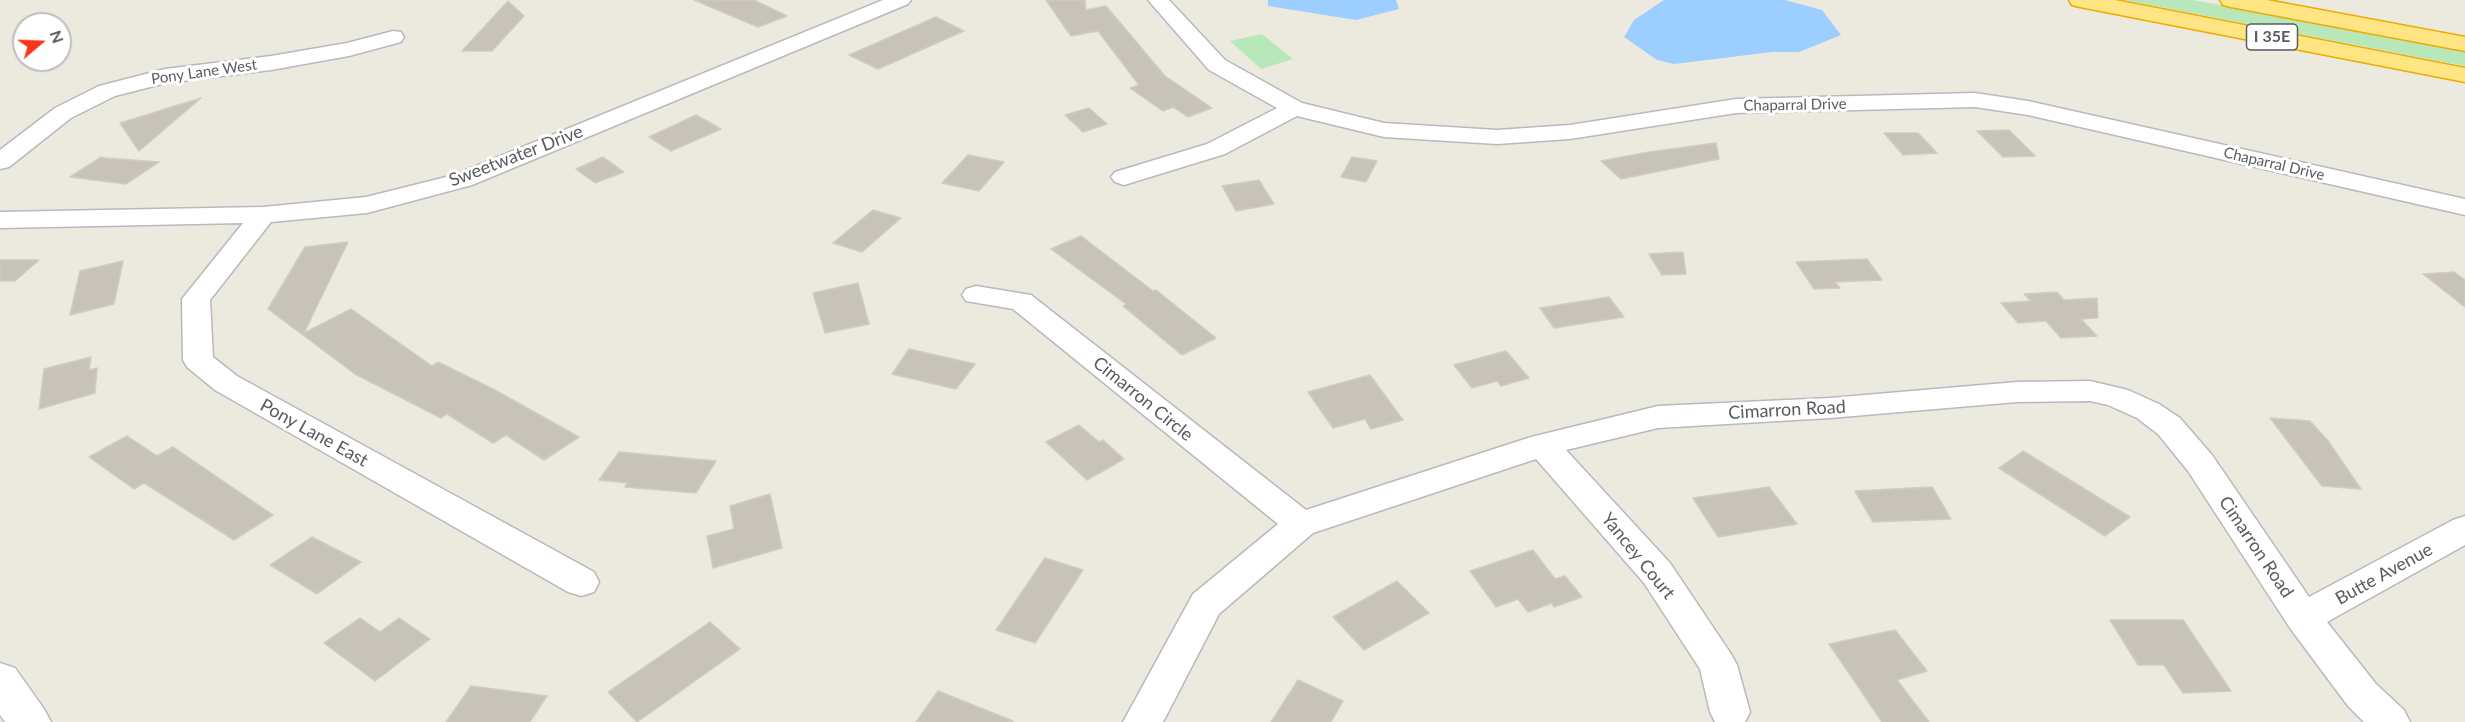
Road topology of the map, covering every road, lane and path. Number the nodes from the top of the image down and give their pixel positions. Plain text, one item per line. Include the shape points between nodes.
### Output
1 (845, 0) edge
2 (901, 0) edge
3 (1158, 0) edge
4 (2080, 0) edge
5 (2231, 0) edge
6 (873, 12) junction
7 (393, 38) dead end
8 (2465, 44) edge
9 (2465, 75) edge
10 (1294, 108) junction
11 (0, 162) edge
12 (1124, 177) dead end
13 (2430, 199) junction
14 (2465, 207) edge
15 (264, 216) junction
16 (0, 220) edge
17 (2465, 225) edge
18 (976, 295) dead end
19 (1542, 445) junction
20 (1301, 524) junction
21 (2465, 529) edge
22 (581, 582) dead end
23 (2303, 618) junction
24 (0, 680) edge
25 (1730, 712) dead end
26 (29, 722) edge
27 (1143, 722) edge
28 (2390, 722) edge

1 - 6 street
2 - 6 street, Sweetwater Drive
3 - 10 street, Chaparral Drive via 1217,64
4 - 9 highway, I 35E
5 - 8 highway, I 35E
6 - 15 street, Sweetwater Drive via 463,180 367,205
7 - 11 street, Pony Lane West via 271,63 165,76 107,91 63,113
10 - 12 street via 1216,149
10 - 13 street, Chaparral Drive via 1384,130 1497,137 1570,132 1736,106 1974,100 2028,108
13 - 14 street, Chaparral Drive
13 - 17 street
15 - 16 street, Sweetwater Drive
15 - 22 street, Pony Lane East via 196,299 198,360 226,383
18 - 20 street, Cimarron Circle via 1021,301
19 - 20 street, Cimarron Road
19 - 23 street, Cimarron Road via 1658,417 2017,392 2090,391 2117,397 2169,426 2194,456
19 - 25 street, Yancey Court via 1657,573 1719,665
20 - 27 street, Cimarron Road via 1206,604
21 - 23 street, Butte Avenue
23 - 28 street, Cimarron Road via 2362,695
24 - 26 street

